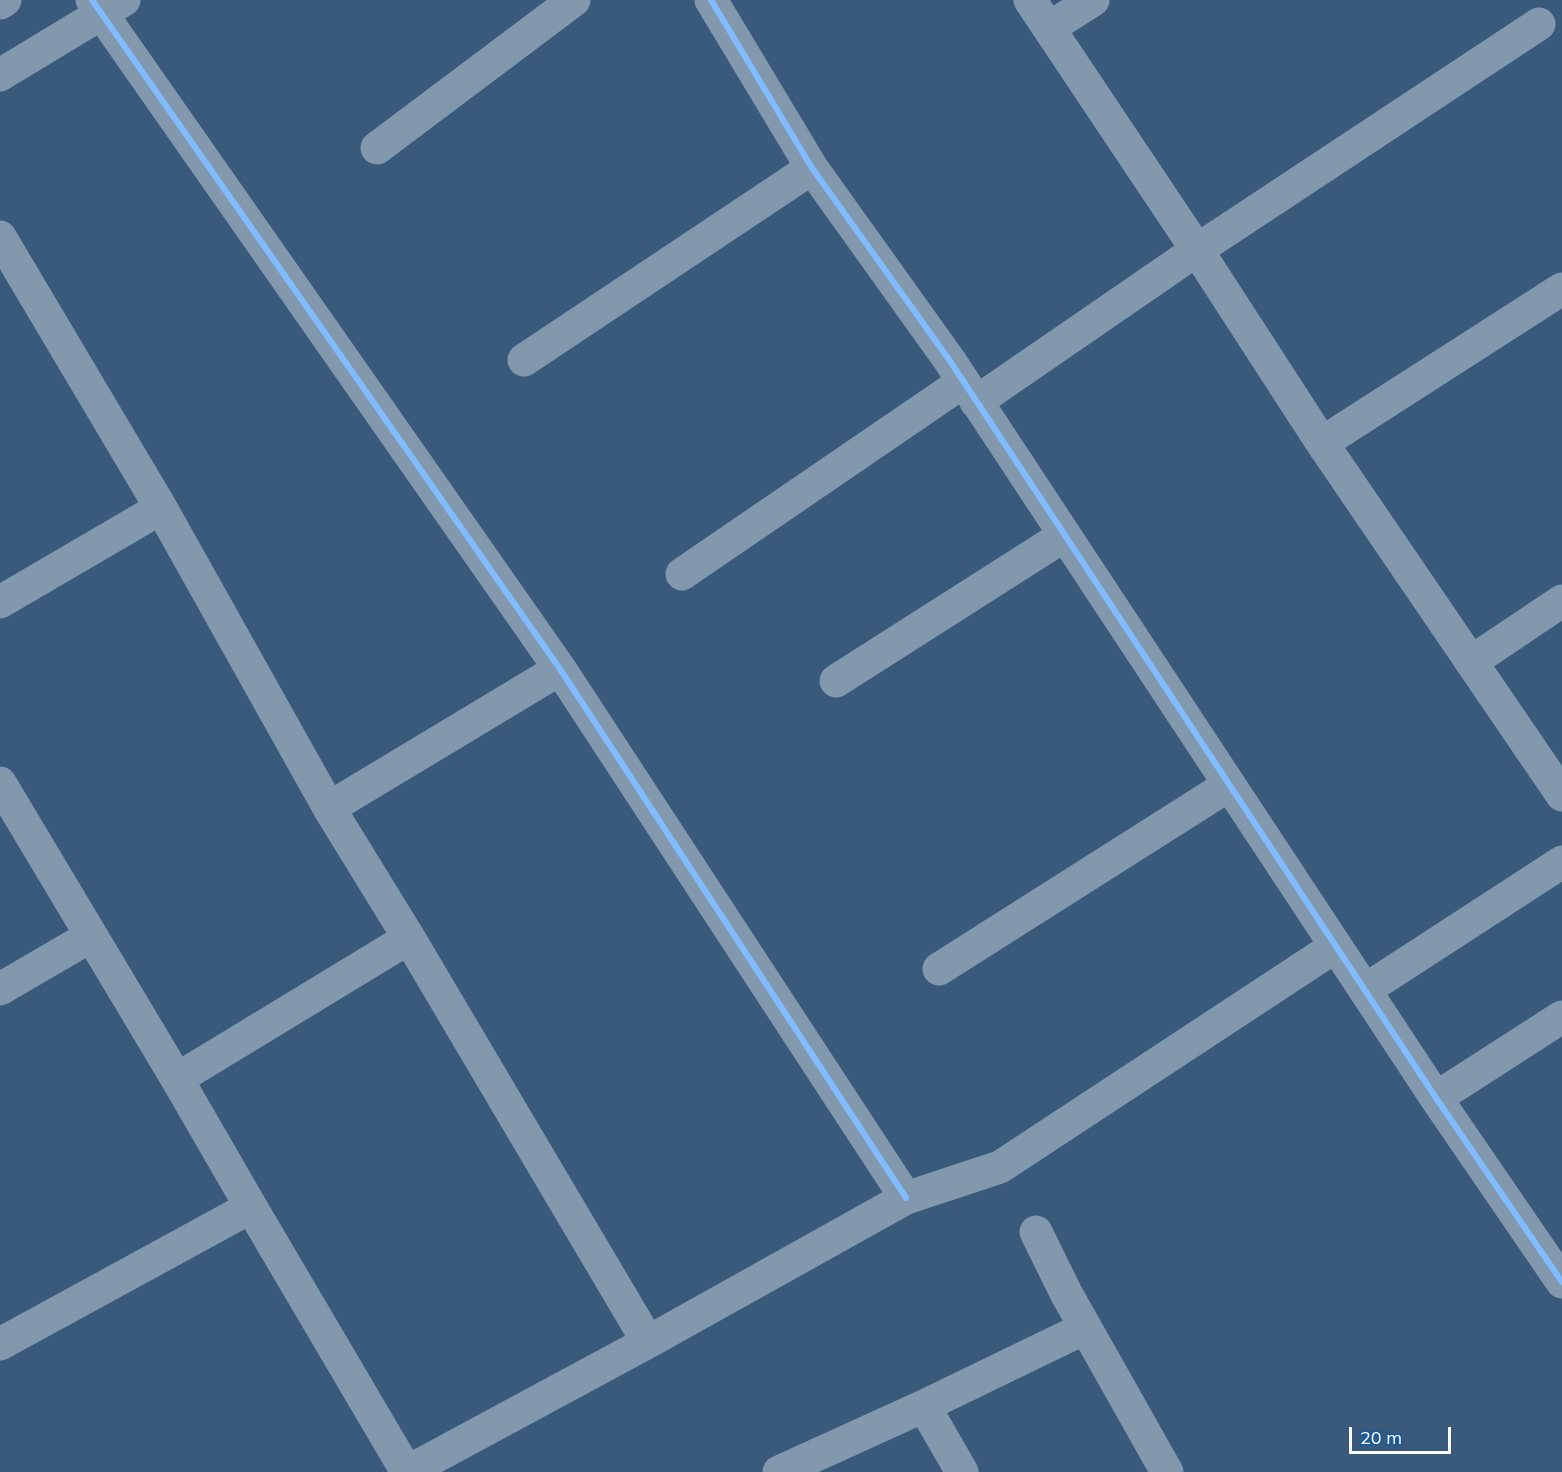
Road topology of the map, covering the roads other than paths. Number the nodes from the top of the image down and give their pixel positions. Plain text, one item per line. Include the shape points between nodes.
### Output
1 (5, 0) edge
2 (574, 0) edge
3 (711, 0) edge
4 (1030, 0) edge
5 (1093, 0) edge
6 (0, 3) edge
7 (106, 5) edge
8 (1539, 24) dead end
9 (1049, 27) junction
10 (0, 75) edge
11 (376, 148) dead end
12 (812, 168) junction
13 (0, 237) edge
14 (1197, 250) junction
15 (1562, 289) edge
16 (524, 360) dead end
17 (970, 392) junction
18 (1322, 443) junction
19 (161, 508) junction
20 (1065, 535) junction
21 (682, 574) dead end
22 (1562, 601) edge
23 (0, 602) edge
24 (1471, 662) junction
25 (560, 669) junction
26 (836, 681) dead end
27 (0, 783) edge
28 (1229, 785) junction
29 (1562, 795) edge
30 (329, 808) junction
31 (1562, 862) edge
32 (91, 936) junction
33 (409, 938) junction
34 (1336, 946) junction
35 (939, 969) dead end
36 (0, 989) edge
37 (1365, 990) junction
38 (1562, 1017) edge
39 (177, 1079) junction
40 (1436, 1098) junction
41 (906, 1198) junction
42 (251, 1207) junction
43 (1036, 1232) dead end
44 (1562, 1282) edge
45 (1085, 1328) junction
46 (648, 1342) junction
47 (0, 1344) edge
48 (924, 1406) junction
49 (407, 1472) edge
50 (778, 1472) edge
51 (962, 1472) edge
52 (1167, 1472) edge

1 - 6 main road
2 - 11 street
3 - 12 street
4 - 9 street
5 - 9 street
7 - 10 street
7 - 25 street
8 - 14 street
9 - 14 street
12 - 16 street
12 - 17 street
13 - 19 street
14 - 17 street
14 - 18 street
15 - 18 street
17 - 20 street
17 - 21 street
18 - 24 street
19 - 23 street
19 - 30 street
20 - 26 street
20 - 28 street
22 - 24 street
24 - 29 street
25 - 30 street
25 - 41 street
27 - 32 street
28 - 34 street
28 - 35 street
30 - 33 street
31 - 37 street
32 - 36 street
32 - 39 street
33 - 39 street
33 - 46 street
34 - 37 street
34 - 41 street via 1000,1167
37 - 40 street
38 - 40 street
39 - 42 street
40 - 44 street
41 - 46 street
42 - 47 street
42 - 49 street
43 - 45 street
45 - 48 street
45 - 52 street
46 - 49 street
48 - 50 street
48 - 51 street

